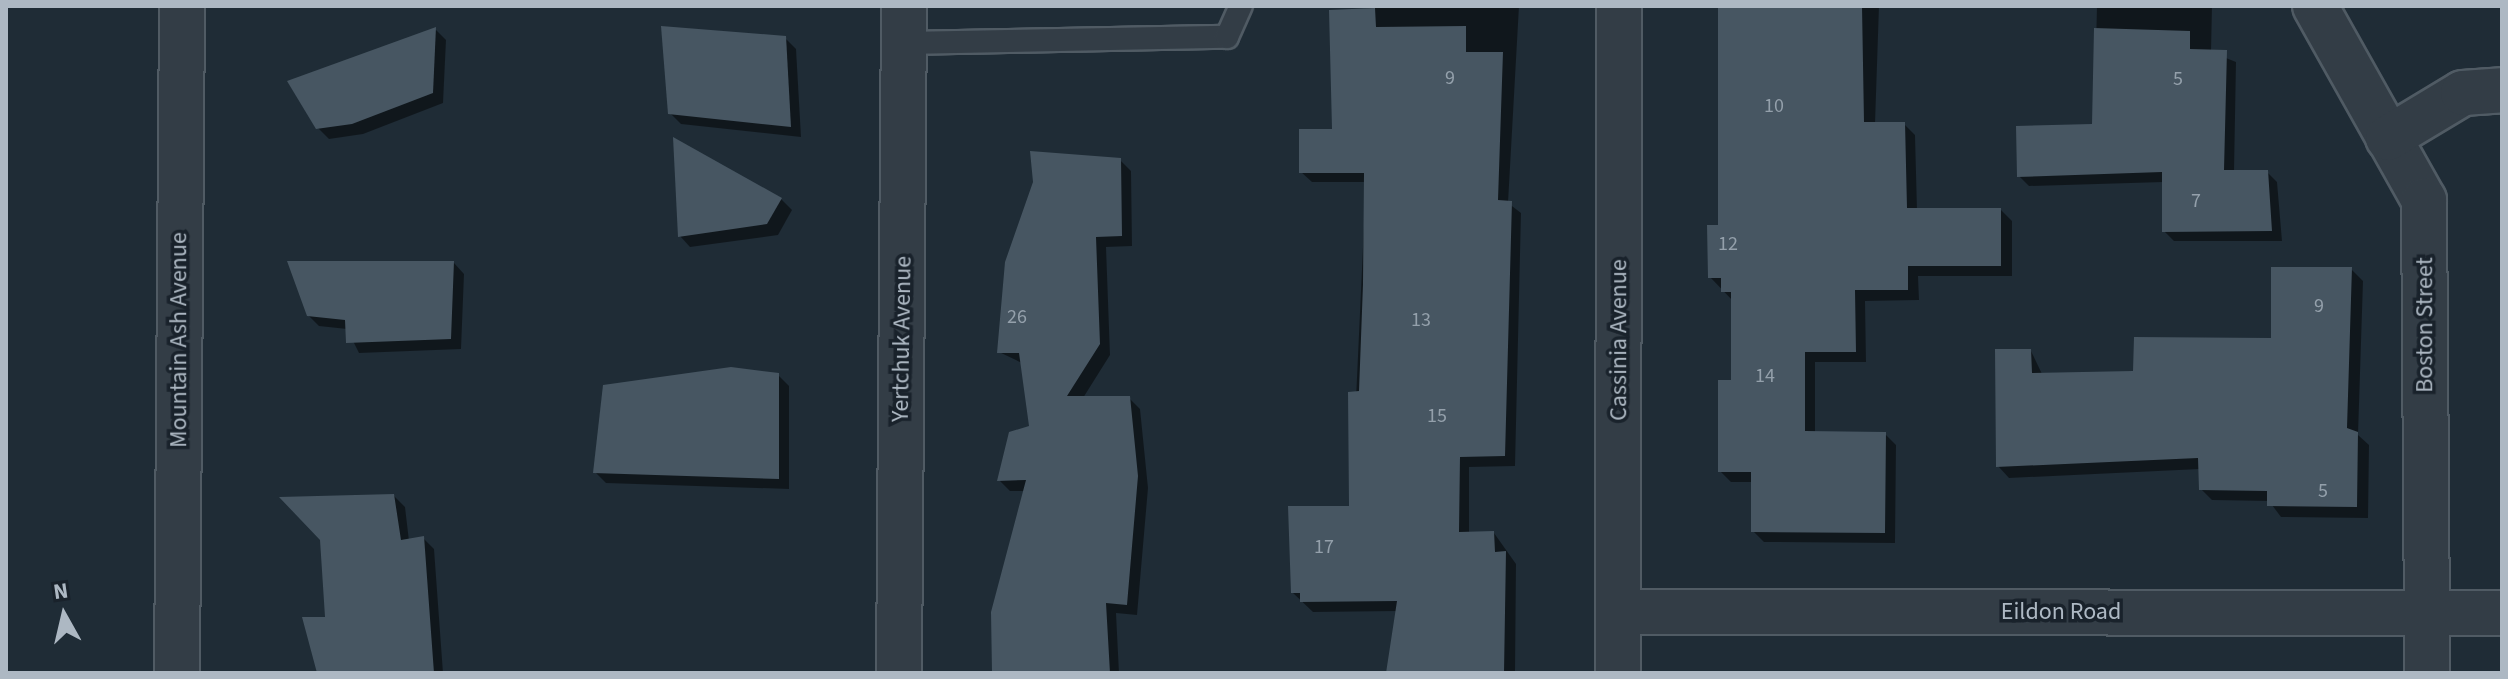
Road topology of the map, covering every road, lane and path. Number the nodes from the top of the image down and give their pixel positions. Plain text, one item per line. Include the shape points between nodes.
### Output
1 (182, 6) edge
2 (1241, 6) edge
3 (1619, 6) edge
4 (2315, 6) edge
5 (904, 25) edge
6 (2502, 90) edge
7 (2388, 138) junction
8 (1619, 612) junction
9 (2427, 613) junction
10 (2502, 613) edge
11 (177, 673) edge
12 (899, 673) edge
13 (1618, 673) edge
14 (2427, 673) edge

1 - 11 street, Mountain Ash Avenue
2 - 5 lane via 1227,37
3 - 8 street, Cassinia Avenue
4 - 7 street, Boston Street
5 - 12 street, Yertchuk Avenue
6 - 7 street via 2463,93
7 - 9 street, Boston Street via 2424,200
8 - 9 street, Eildon Road
8 - 13 street, Cassinia Avenue
9 - 10 street, Eildon Road
9 - 14 street, Boston Street

